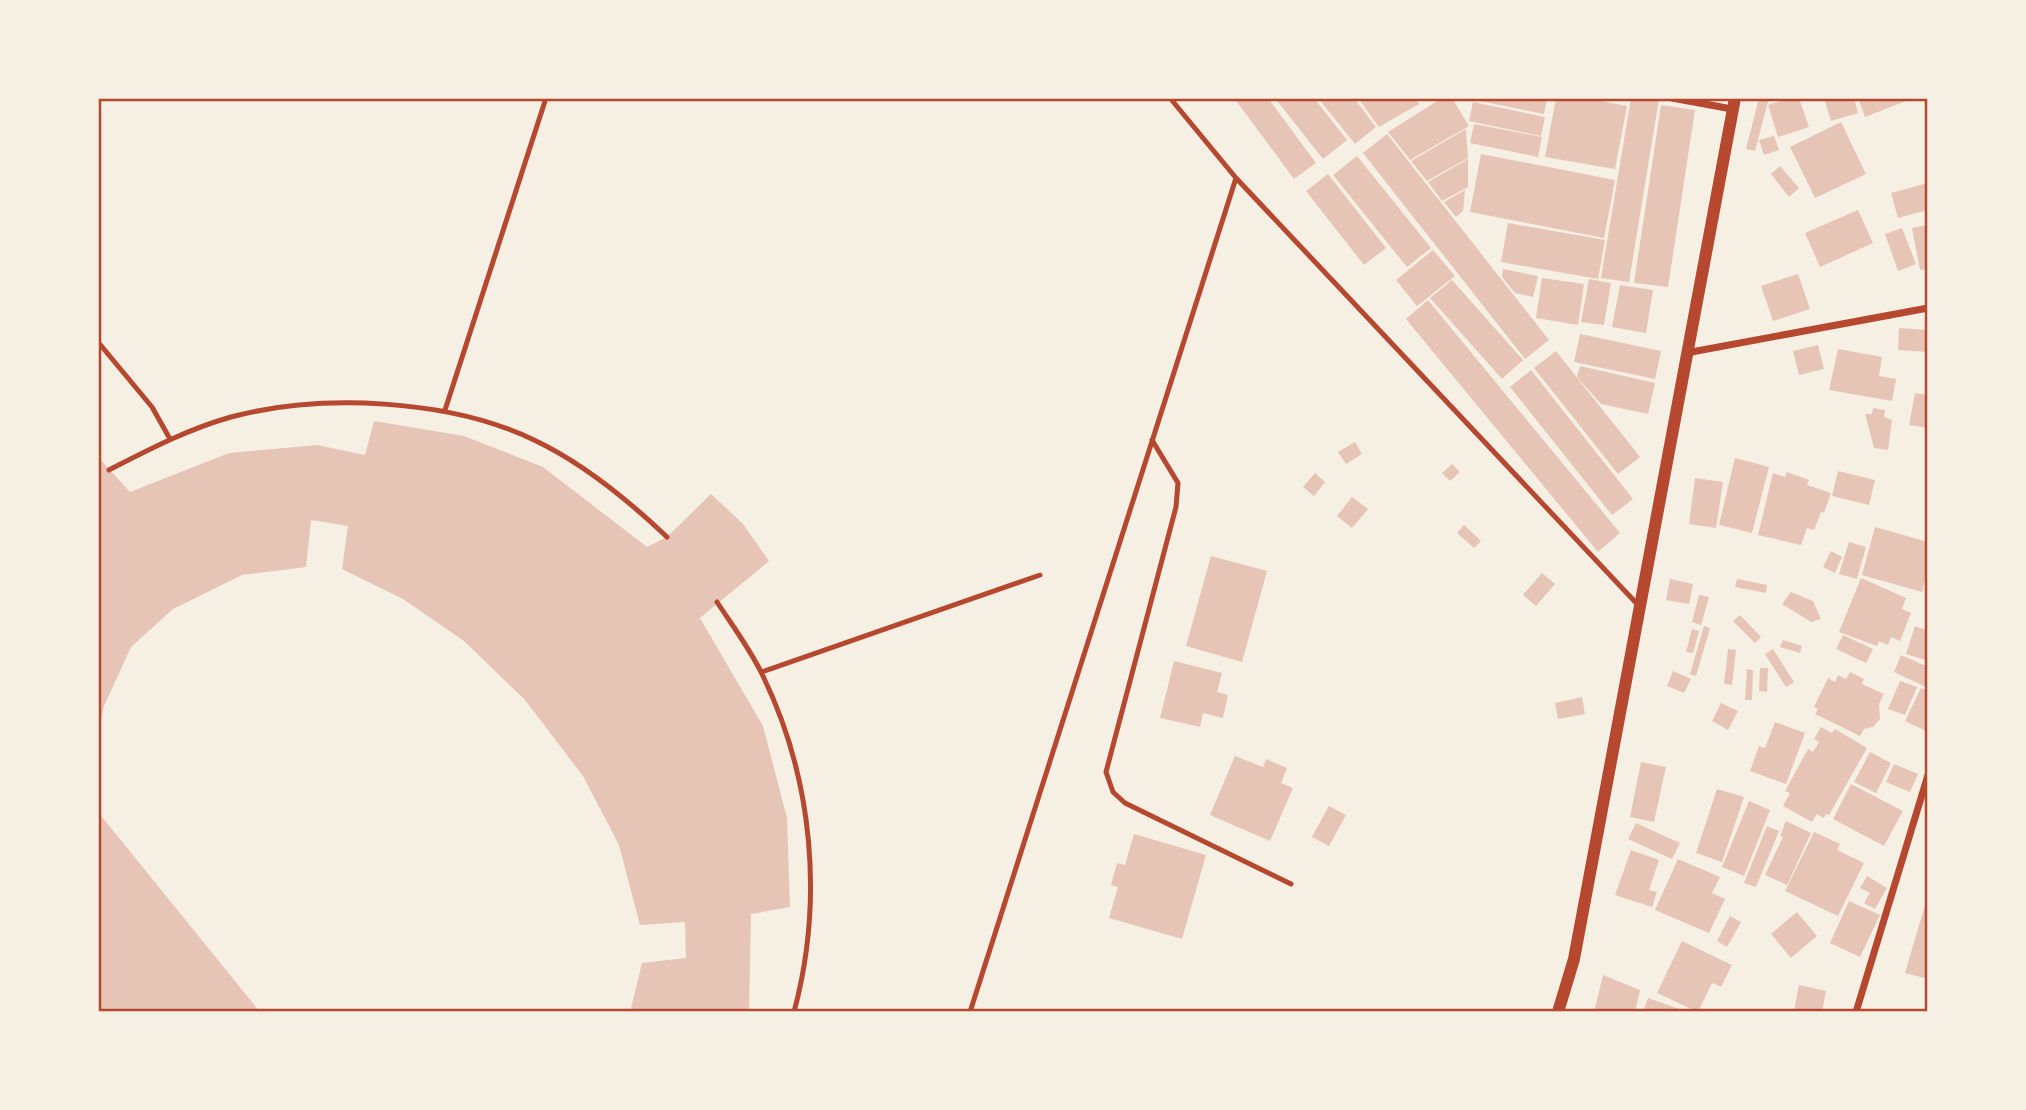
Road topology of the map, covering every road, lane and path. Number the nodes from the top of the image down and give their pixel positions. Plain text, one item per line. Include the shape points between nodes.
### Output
1 (546, 98) edge
2 (1170, 98) edge
3 (1672, 98) edge
4 (1734, 104) edge
5 (1236, 178) junction
6 (1928, 308) edge
7 (98, 342) edge
8 (1686, 353) junction
9 (445, 410) junction
10 (170, 439) junction
11 (1152, 440) junction
12 (109, 470) dead end
13 (667, 537) dead end
14 (1040, 575) dead end
15 (717, 602) dead end
16 (1639, 606) junction
17 (762, 672) junction
18 (1928, 775) edge
19 (1291, 884) dead end
20 (794, 1012) edge
21 (970, 1012) edge
22 (1558, 1012) edge
23 (1856, 1012) edge

1 - 9 lane
2 - 5 lane
3 - 4 street
4 - 8 street
5 - 11 lane
5 - 16 lane
6 - 8 street
7 - 10 lane via 152,407
8 - 16 street
9 - 10 lane via 331,402 232,417
9 - 13 lane via 534,440 625,498
10 - 12 lane
11 - 19 lane via 1178,483 1176,507 1106,772 1113,792 1125,803
11 - 21 lane
14 - 17 lane
15 - 17 lane
16 - 22 street via 1574,959
17 - 20 lane via 792,744 808,830 812,897
18 - 23 street

